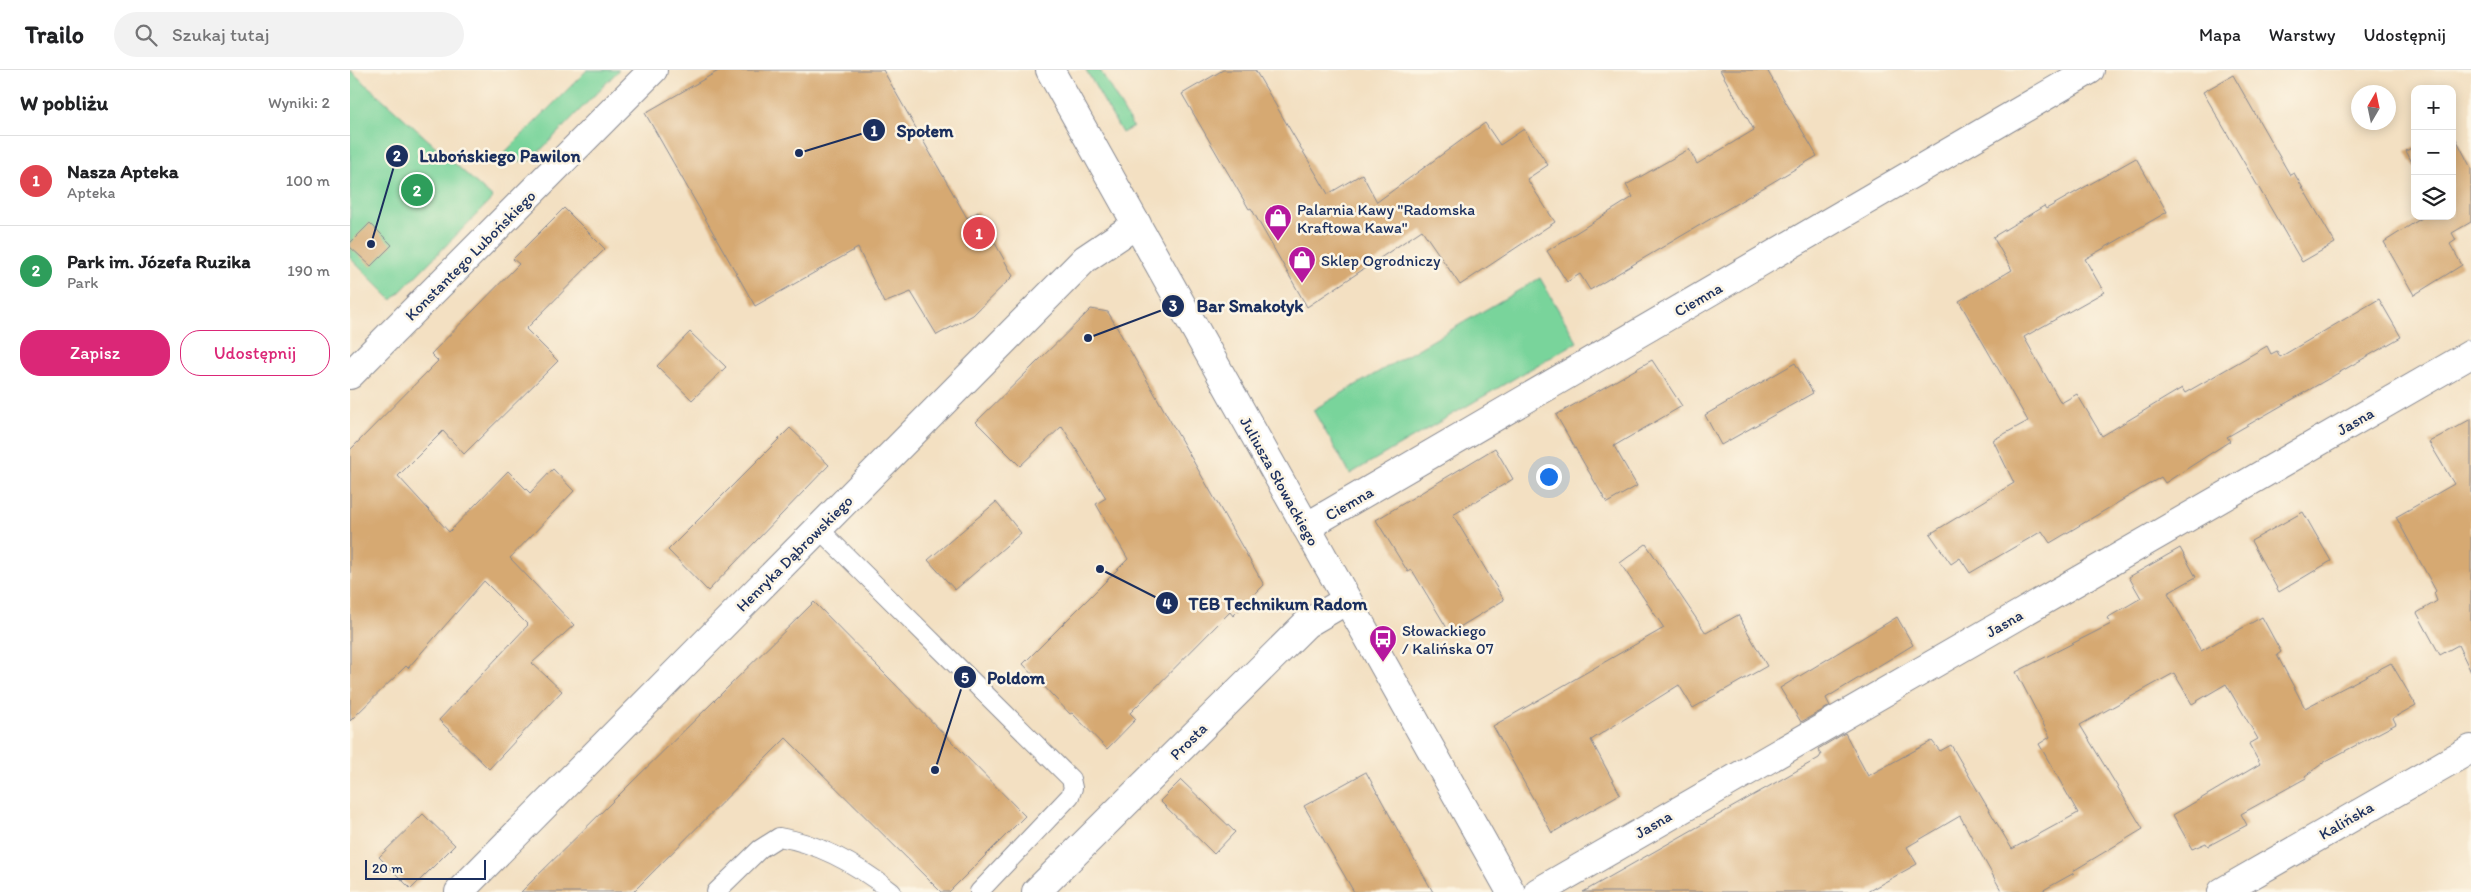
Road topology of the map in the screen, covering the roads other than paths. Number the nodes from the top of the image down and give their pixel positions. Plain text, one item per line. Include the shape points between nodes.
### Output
1 (653, 70) edge
2 (1050, 70) edge
3 (2090, 70) edge
4 (1138, 224) junction
5 (2471, 354) edge
6 (350, 375) edge
7 (1306, 527) junction
8 (818, 528) junction
9 (1347, 600) junction
10 (2471, 749) edge
11 (459, 892) edge
12 (716, 892) edge
13 (892, 892) edge
14 (979, 892) edge
15 (1036, 892) edge
16 (1511, 892) edge
17 (1538, 892) edge
18 (2222, 892) edge

1 - 6 street, Konstantego Lubońskiego
2 - 4 street, Juliusza Słowackiego
3 - 7 street, Ciemna
4 - 7 street, Juliusza Słowackiego
4 - 8 street, Henryka Dąbrowskiego via 1085,259
5 - 17 street, Jasna
7 - 9 street, Juliusza Słowackiego
8 - 11 street, Henryka Dąbrowskiego
8 - 14 lane via 1071,779 1073,788 1070,796
9 - 15 street, Prosta via 1306,624
9 - 16 street, Juliusza Słowackiego
10 - 18 street, Kalińska
12 - 13 lane via 760,849 779,837 815,846 863,869

